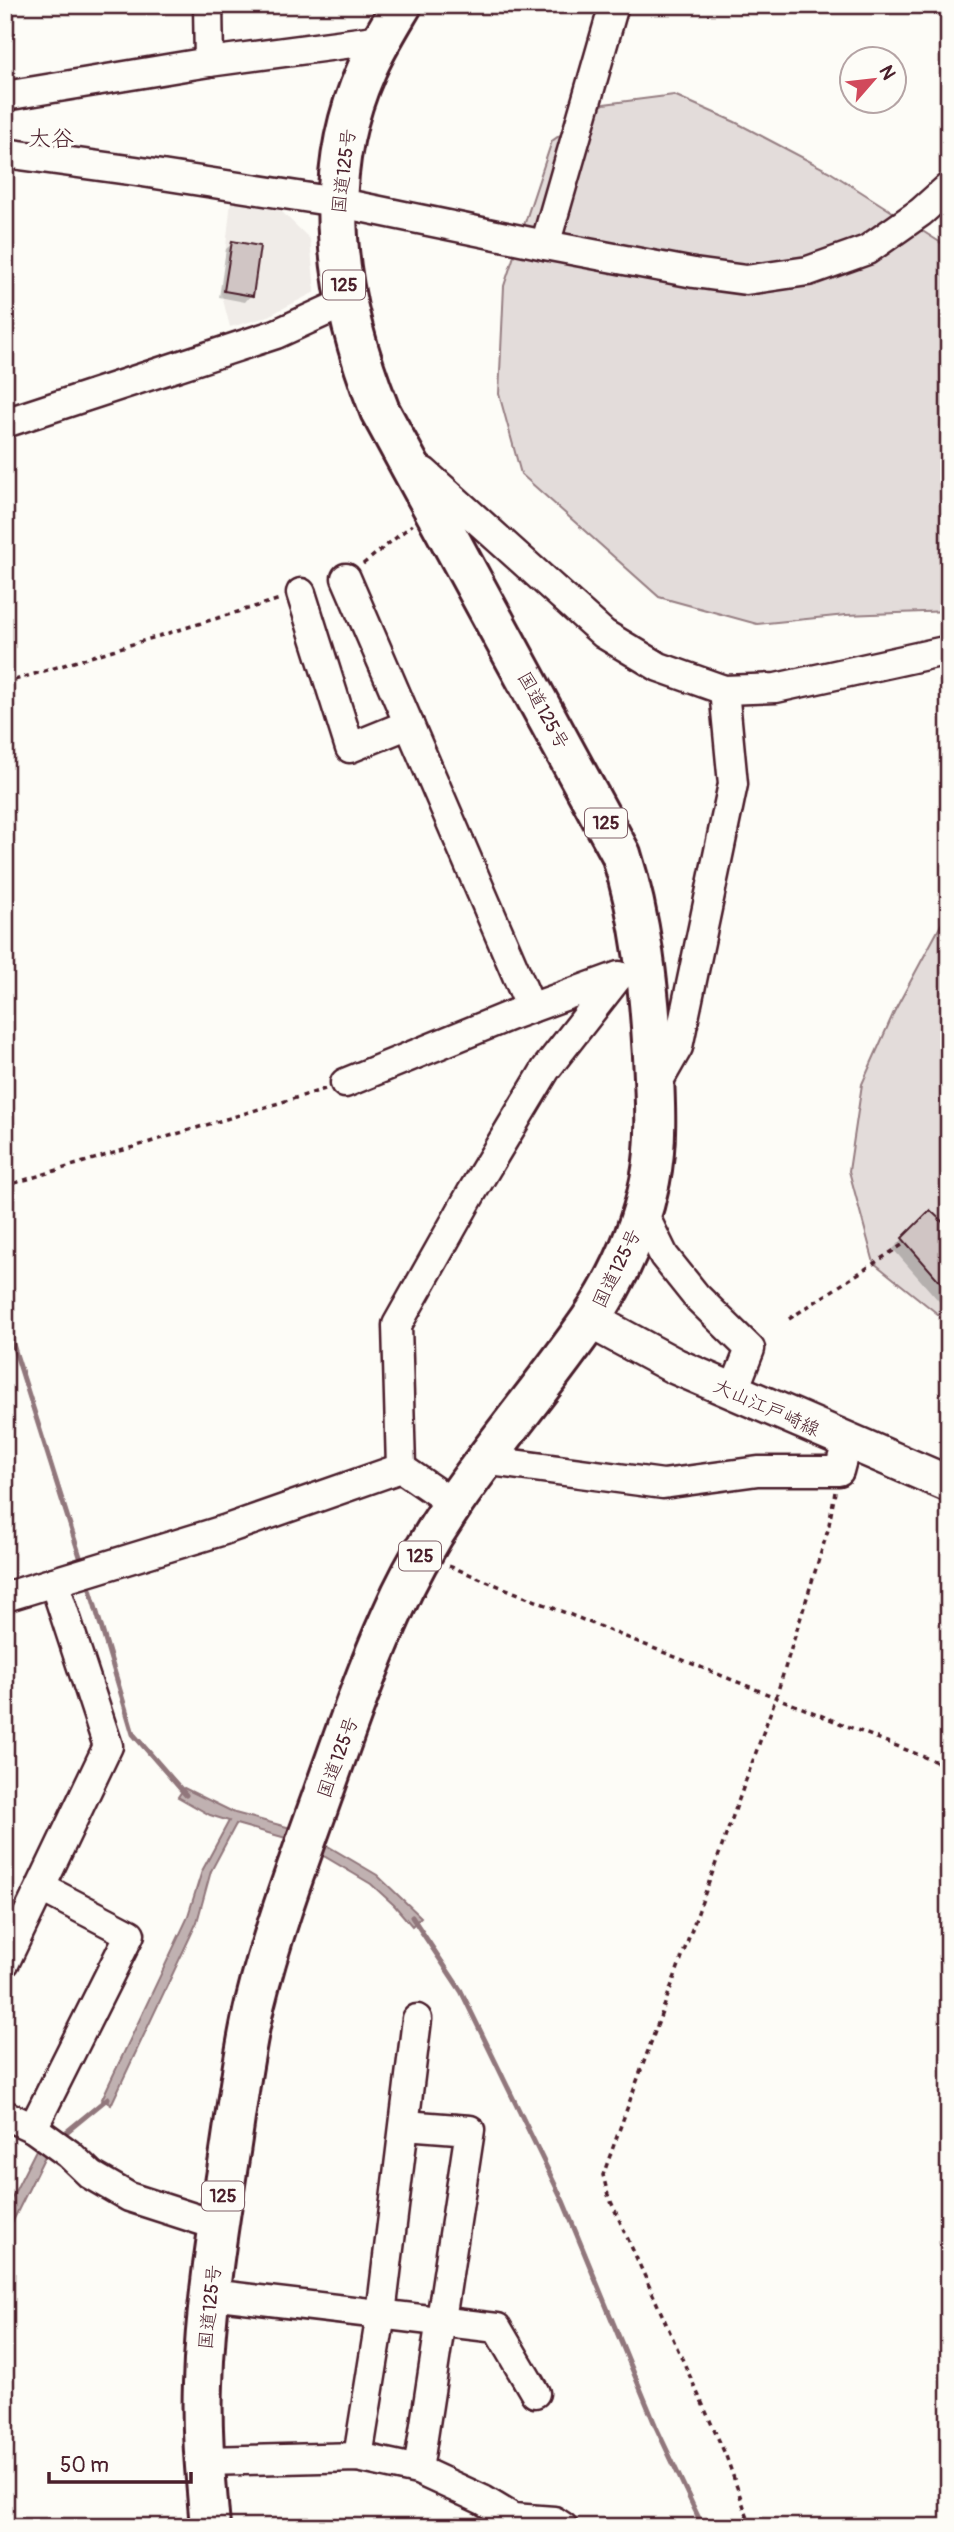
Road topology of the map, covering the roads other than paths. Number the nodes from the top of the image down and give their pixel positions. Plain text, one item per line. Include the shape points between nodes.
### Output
1 (208, 5) edge
2 (402, 5) edge
3 (614, 5) edge
4 (382, 39) junction
5 (209, 62) junction
6 (5, 96) edge
7 (5, 153) edge
8 (949, 187) edge
9 (337, 202) junction
10 (545, 245) junction
11 (346, 302) junction
12 (5, 423) edge
13 (407, 462) junction
14 (346, 578) road end
15 (301, 593) road end
16 (949, 650) edge
17 (724, 690) junction
18 (409, 724) junction
19 (631, 972) junction
20 (531, 1008) junction
21 (345, 1083) road end
22 (654, 1089) junction
23 (642, 1211) junction
24 (590, 1320) junction
25 (733, 1392) junction
26 (843, 1456) junction
27 (483, 1460) junction
28 (401, 1468) junction
29 (949, 1484) edge
30 (452, 1503) junction
31 (60, 1580) junction
32 (5, 1597) edge
33 (42, 1888) junction
34 (5, 1962) edge
35 (416, 2019) dead end
36 (5, 2115) edge
37 (405, 2125) junction
38 (33, 2128) junction
39 (219, 2226) junction
40 (211, 2294) junction
41 (381, 2314) junction
42 (442, 2323) junction
43 (535, 2393) dead end
44 (358, 2458) junction
45 (205, 2460) junction
46 (418, 2470) junction
47 (210, 2527) edge
48 (563, 2527) edge

1 - 5 street
2 - 4 highway, 国道125号 / 125
3 - 10 street
4 - 5 street
4 - 9 highway, 国道125号 / 125 via 346,130
5 - 6 street
7 - 9 street
8 - 10 street via 867,250 783,275 746,280
9 - 10 street
9 - 11 highway, 国道125号 / 125
11 - 12 street via 276,334
11 - 13 highway, 国道125号 / 125 via 363,368
13 - 17 street via 424,472 604,634 659,667
13 - 19 highway, 国道125号 / 125 via 621,854 634,896
14 - 18 street
15 - 18 street via 350,748
16 - 17 street via 776,688
17 - 22 street via 733,784 678,1047
18 - 20 street
19 - 20 street
19 - 22 highway, 国道125号 / 125
19 - 28 street via 546,1069 397,1325
20 - 21 street
22 - 23 highway, 国道125号 / 125 via 654,1140
23 - 24 highway, 国道125号 / 125 via 618,1272
23 - 25 street via 664,1256 696,1296 750,1349
24 - 25 main road, 大山江戸崎線
24 - 27 highway, 国道125号 / 125
25 - 26 main road, 大山江戸崎線
26 - 27 street via 663,1484
26 - 29 main road, 大山江戸崎線
27 - 30 highway, 国道125号 / 125
28 - 30 street
28 - 31 street via 224,1530
30 - 39 highway, 国道125号 / 125 via 392,1612 295,1872 254,2008
31 - 32 street
31 - 33 street via 108,1746
33 - 34 street
33 - 38 street via 130,1934
35 - 37 street
36 - 38 street
37 - 41 street
37 - 42 street via 470,2130
38 - 39 street via 91,2175 129,2197
39 - 40 highway, 国道125号 / 125
40 - 41 street
40 - 45 highway, 国道125号 / 125 via 202,2389
41 - 42 street
41 - 44 street
42 - 43 street via 497,2328
42 - 46 street
44 - 45 street
44 - 46 street
45 - 47 highway, 国道125号 / 125
46 - 48 street via 513,2518 554,2521

